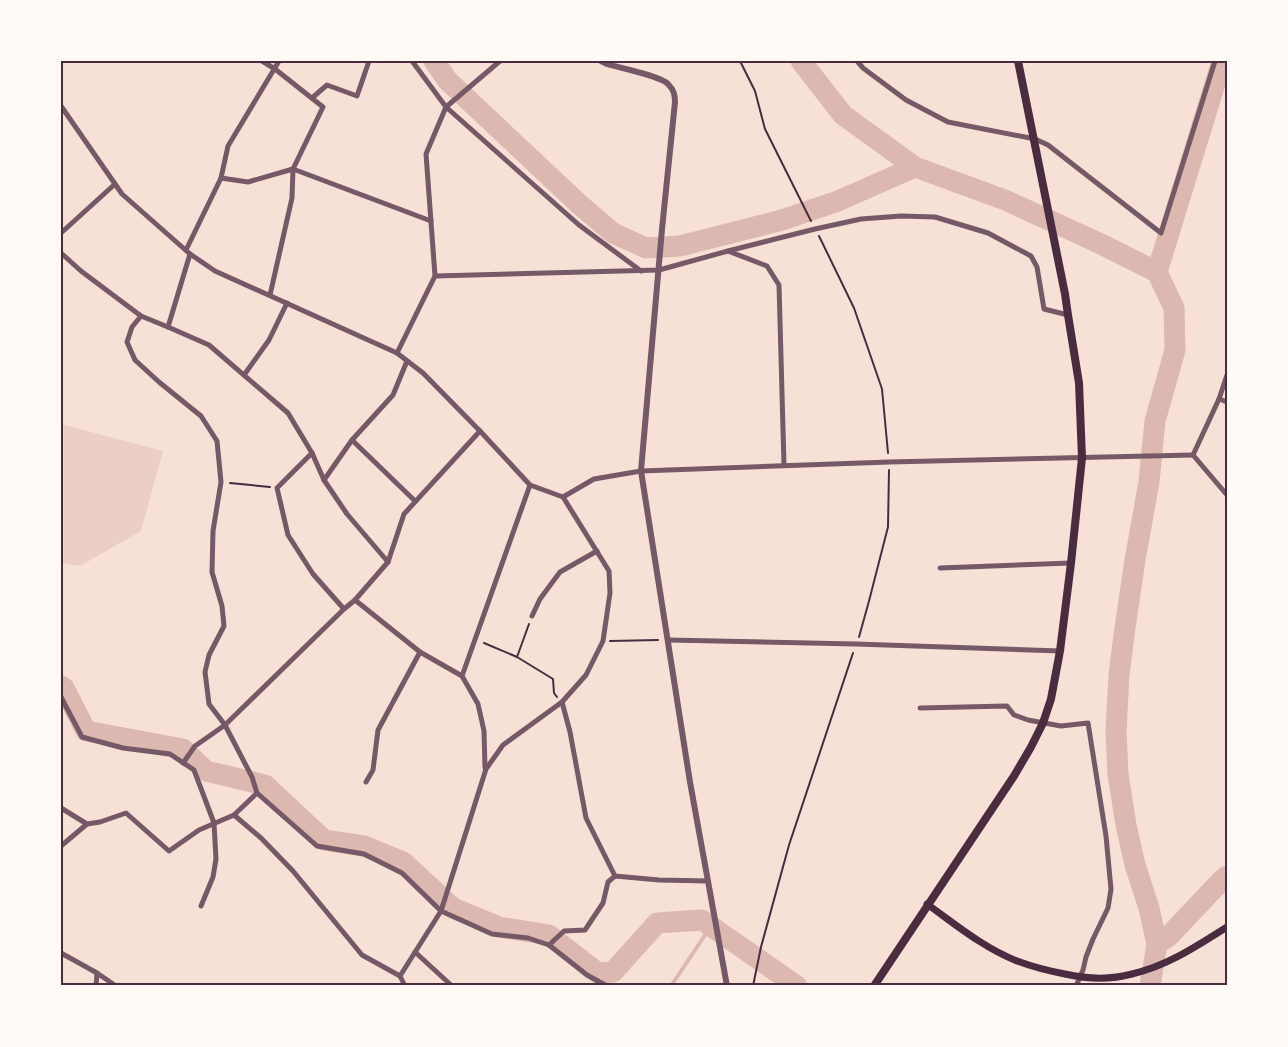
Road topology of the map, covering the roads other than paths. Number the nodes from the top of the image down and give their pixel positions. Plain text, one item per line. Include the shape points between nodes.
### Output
1 (262, 61) edge
2 (279, 61) edge
3 (369, 61) edge
4 (412, 61) edge
5 (500, 61) edge
6 (601, 61) edge
7 (857, 61) edge
8 (1018, 61) edge
9 (1215, 61) edge
10 (275, 69) junction
11 (312, 98) junction
12 (61, 106) edge
13 (446, 107) junction
14 (1034, 139) junction
15 (292, 169) junction
16 (221, 178) junction
17 (115, 184) junction
18 (431, 221) junction
19 (61, 233) edge
20 (728, 251) junction
21 (188, 252) junction
22 (61, 253) edge
23 (659, 270) junction
24 (641, 271) junction
25 (435, 276) junction
26 (270, 295) junction
27 (287, 303) junction
28 (1068, 315) junction
29 (141, 316) junction
30 (168, 327) junction
31 (397, 353) junction
32 (407, 361) junction
33 (244, 375) junction
34 (1227, 376) edge
35 (1219, 399) junction
36 (1227, 402) edge
37 (480, 431) junction
38 (352, 440) junction
39 (312, 453) junction
40 (1193, 455) junction
41 (1082, 458) junction
42 (784, 465) junction
43 (641, 471) junction
44 (324, 480) junction
45 (530, 485) junction
46 (1227, 495) edge
47 (563, 497) junction
48 (415, 501) junction
49 (597, 551) junction
50 (388, 562) junction
51 (1072, 563) junction
52 (940, 568) dead end
53 (355, 600) junction
54 (344, 609) junction
55 (532, 616) road end
56 (668, 640) junction
57 (1060, 651) junction
58 (420, 652) junction
59 (462, 676) junction
60 (61, 697) edge
61 (562, 702) junction
62 (920, 708) dead end
63 (1042, 723) junction
64 (225, 725) junction
65 (183, 763) junction
66 (486, 770) junction
67 (366, 782) dead end
68 (257, 793) junction
69 (61, 808) edge
70 (234, 815) junction
71 (214, 823) junction
72 (86, 824) junction
73 (61, 846) edge
74 (615, 876) junction
75 (708, 881) junction
76 (928, 904) junction
77 (202, 906) dead end
78 (441, 911) junction
79 (1227, 927) edge
80 (550, 945) junction
81 (415, 952) junction
82 (61, 953) edge
83 (97, 973) junction
84 (400, 976) junction
85 (1081, 977) junction
86 (96, 986) edge
87 (116, 986) edge
88 (405, 986) edge
89 (452, 986) edge
90 (607, 986) edge
91 (727, 986) edge
92 (874, 986) edge
93 (1076, 986) edge

1 - 10 street
2 - 10 street
3 - 11 street via 357,96 327,85
4 - 13 street
5 - 13 street
6 - 23 street via 667,82 674,93
7 - 14 street via 906,100 948,122
8 - 14 main road
9 - 14 street via 1162,233 1048,145
10 - 11 street
10 - 16 street via 228,146
11 - 15 street via 323,106
12 - 17 street
13 - 18 street via 426,154
13 - 24 street via 579,225
14 - 28 main road
15 - 16 street via 248,182
15 - 18 street
15 - 26 street via 292,198
16 - 21 street
17 - 19 street
17 - 21 street via 122,194
18 - 25 street
20 - 23 street
20 - 28 street via 861,219 936,217 988,233 1032,256 1044,309
20 - 42 street via 767,266 779,285
21 - 26 street via 215,271
21 - 30 street
22 - 29 street
23 - 24 street
23 - 43 street
24 - 25 street
25 - 31 street
26 - 27 street
27 - 31 street
27 - 33 street via 269,340
28 - 41 main road via 1079,383
29 - 30 street
29 - 64 street via 132,327 127,342 135,360 201,416 217,441 221,482 213,531 212,572 224,626 204,672 209,704
30 - 33 street via 209,345
31 - 32 street
32 - 37 street
32 - 38 street via 393,395
33 - 39 street via 288,413
34 - 35 street
35 - 36 street
35 - 40 street
37 - 45 street
37 - 48 street
38 - 44 street
38 - 48 street
39 - 44 street
39 - 54 street via 277,488 288,535 313,574
40 - 41 street
40 - 46 street
41 - 42 street
41 - 51 main road
42 - 43 street
43 - 47 street via 594,479
43 - 56 street
44 - 50 street via 347,514
45 - 47 street
45 - 59 street
47 - 49 street
48 - 50 street via 404,514
49 - 55 street via 560,572
49 - 61 street via 609,571 610,593 603,641 586,675
50 - 53 street
51 - 52 street
51 - 57 main road
53 - 54 street
53 - 58 street
54 - 64 street
56 - 57 street
56 - 75 street
57 - 63 main road via 1051,699
58 - 59 street
58 - 67 street via 378,730 373,770
59 - 66 street via 478,704 484,732
60 - 65 street via 82,737 123,748 170,754
61 - 66 street via 504,745
61 - 74 street via 586,818
62 - 63 street via 1007,706 1014,715
63 - 76 main road via 1014,776
63 - 85 street via 1061,726 1088,723 1106,836 1111,889 1108,908 1093,939
64 - 65 street via 195,746
64 - 68 street
65 - 71 street via 194,770
66 - 78 street
68 - 70 street
68 - 78 street via 317,846 364,854 402,873
69 - 72 street
70 - 71 street
70 - 84 street via 293,871 362,955
71 - 72 street via 169,851 126,813
71 - 77 street via 216,859
72 - 73 street
74 - 75 street
74 - 80 street via 608,882 603,904 585,930 564,931
75 - 91 street
76 - 85 main road via 966,933 1016,960 1044,970
76 - 92 main road
78 - 80 street via 492,934 528,938
78 - 81 street
79 - 85 main road via 1173,960 1133,974 1107,979
80 - 90 street via 587,975
81 - 84 street
81 - 89 street
82 - 83 street
83 - 86 street
83 - 87 street
84 - 88 street
85 - 93 street

